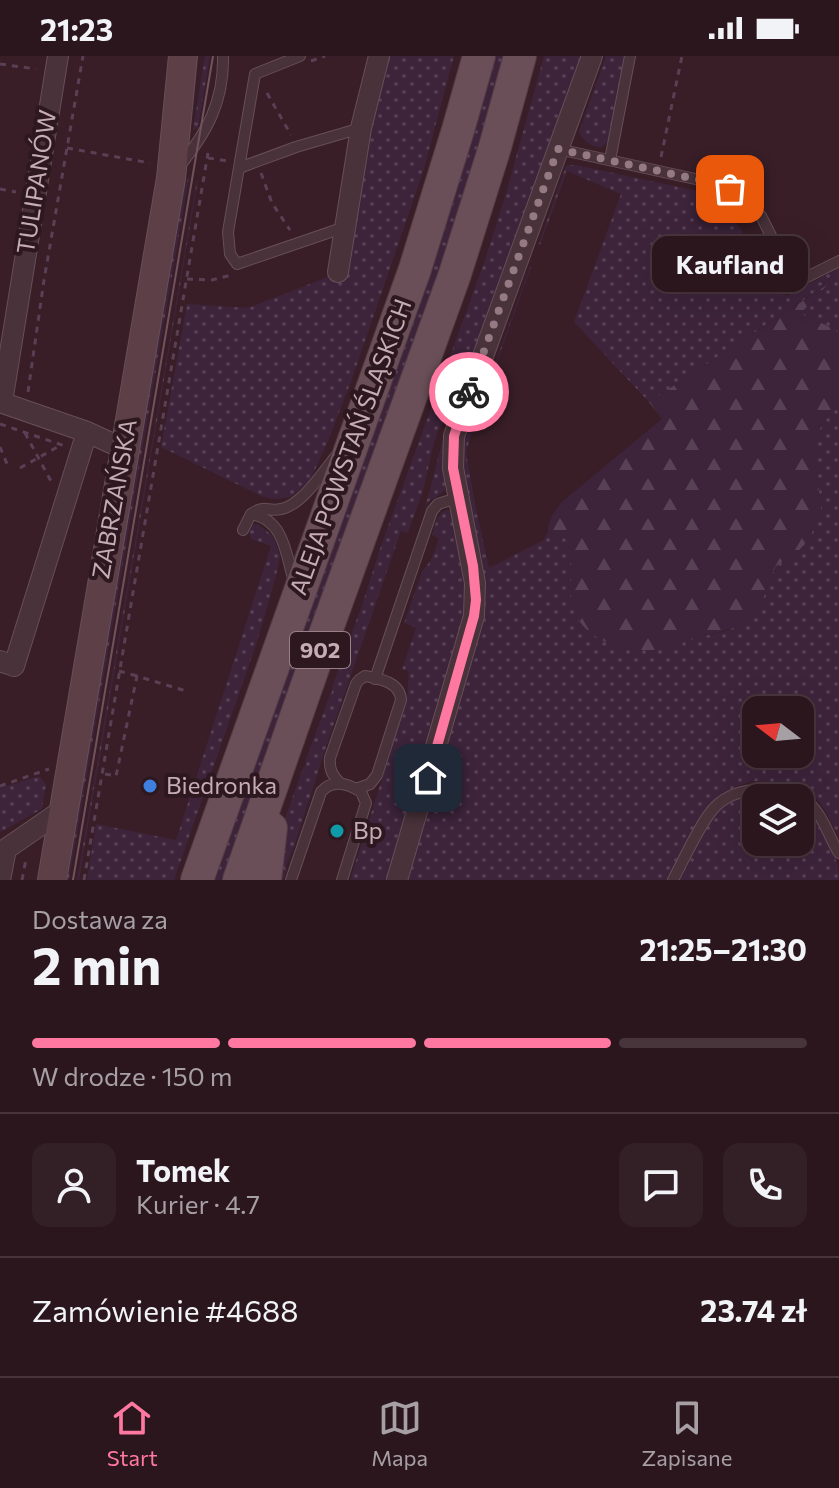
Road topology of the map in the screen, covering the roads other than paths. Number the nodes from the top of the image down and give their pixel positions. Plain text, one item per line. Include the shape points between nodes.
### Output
1 (223, 56) edge
2 (300, 56) edge
3 (379, 56) edge
4 (479, 56) edge
5 (520, 56) edge
6 (592, 56) edge
7 (630, 56) edge
8 (181, 61) edge
9 (56, 64) edge
10 (361, 128) junction
11 (558, 149) junction
12 (610, 160) junction
13 (235, 165) junction
14 (162, 171) junction
15 (347, 226) junction
16 (839, 261) edge
17 (338, 272) dead end
18 (1, 402) edge
19 (358, 430) junction
20 (87, 432) junction
21 (124, 449) junction
22 (457, 498) junction
23 (257, 512) junction
24 (243, 530) dead end
25 (298, 595) junction
26 (0, 661) edge
27 (375, 679) junction
28 (283, 754) junction
29 (340, 783) junction
30 (356, 789) junction
31 (64, 809) junction
32 (3, 850) edge
33 (839, 853) edge
34 (0, 880) edge
35 (52, 880) edge
36 (197, 880) edge
37 (239, 880) edge
38 (265, 880) edge
39 (291, 880) edge
40 (342, 880) edge
41 (397, 880) edge
42 (673, 880) edge

1 - 14 lane via 210,121 199,141
2 - 13 lane via 255,74
3 - 10 street
4 - 19 main road, ALEJA POWSTAŃ ŚLĄSKICH / 902 via 415,269
5 - 28 main road, ALEJA POWSTAŃ ŚLĄSKICH / 902 via 455,274
6 - 11 street
7 - 12 lane
8 - 14 street, ZABRZAŃSKA via 178,119
9 - 18 street, TULIPANÓW
10 - 13 lane
10 - 15 street
11 - 12 lane
11 - 22 street via 458,425 452,452
12 - 16 lane via 730,189 761,216 795,283
13 - 15 lane via 228,232 230,254 237,264
14 - 21 street, ZABRZAŃSKA
15 - 17 street
18 - 20 street
19 - 23 lane via 302,497 281,509
19 - 25 main road, ALEJA POWSTAŃ ŚLĄSKICH / 902
20 - 21 street
20 - 26 street via 14,666
21 - 31 street, ZABRZAŃSKA
22 - 27 lane via 432,511
22 - 41 street via 475,583 474,616
23 - 24 lane
23 - 25 lane via 276,527
25 - 36 main road, ALEJA POWSTAŃ ŚLĄSKICH / 902
27 - 29 lane via 365,676 356,684 330,758 331,772
27 - 30 lane via 394,685 401,700 377,775
28 - 37 main road, ALEJA POWSTAŃ ŚLĄSKICH / 902
28 - 38 main road
29 - 30 lane
29 - 39 lane via 321,792
30 - 40 lane via 366,803
31 - 32 street
31 - 35 street, ZABRZAŃSKA
32 - 34 street
33 - 42 lane via 821,819 800,796 787,790 752,790 715,807

